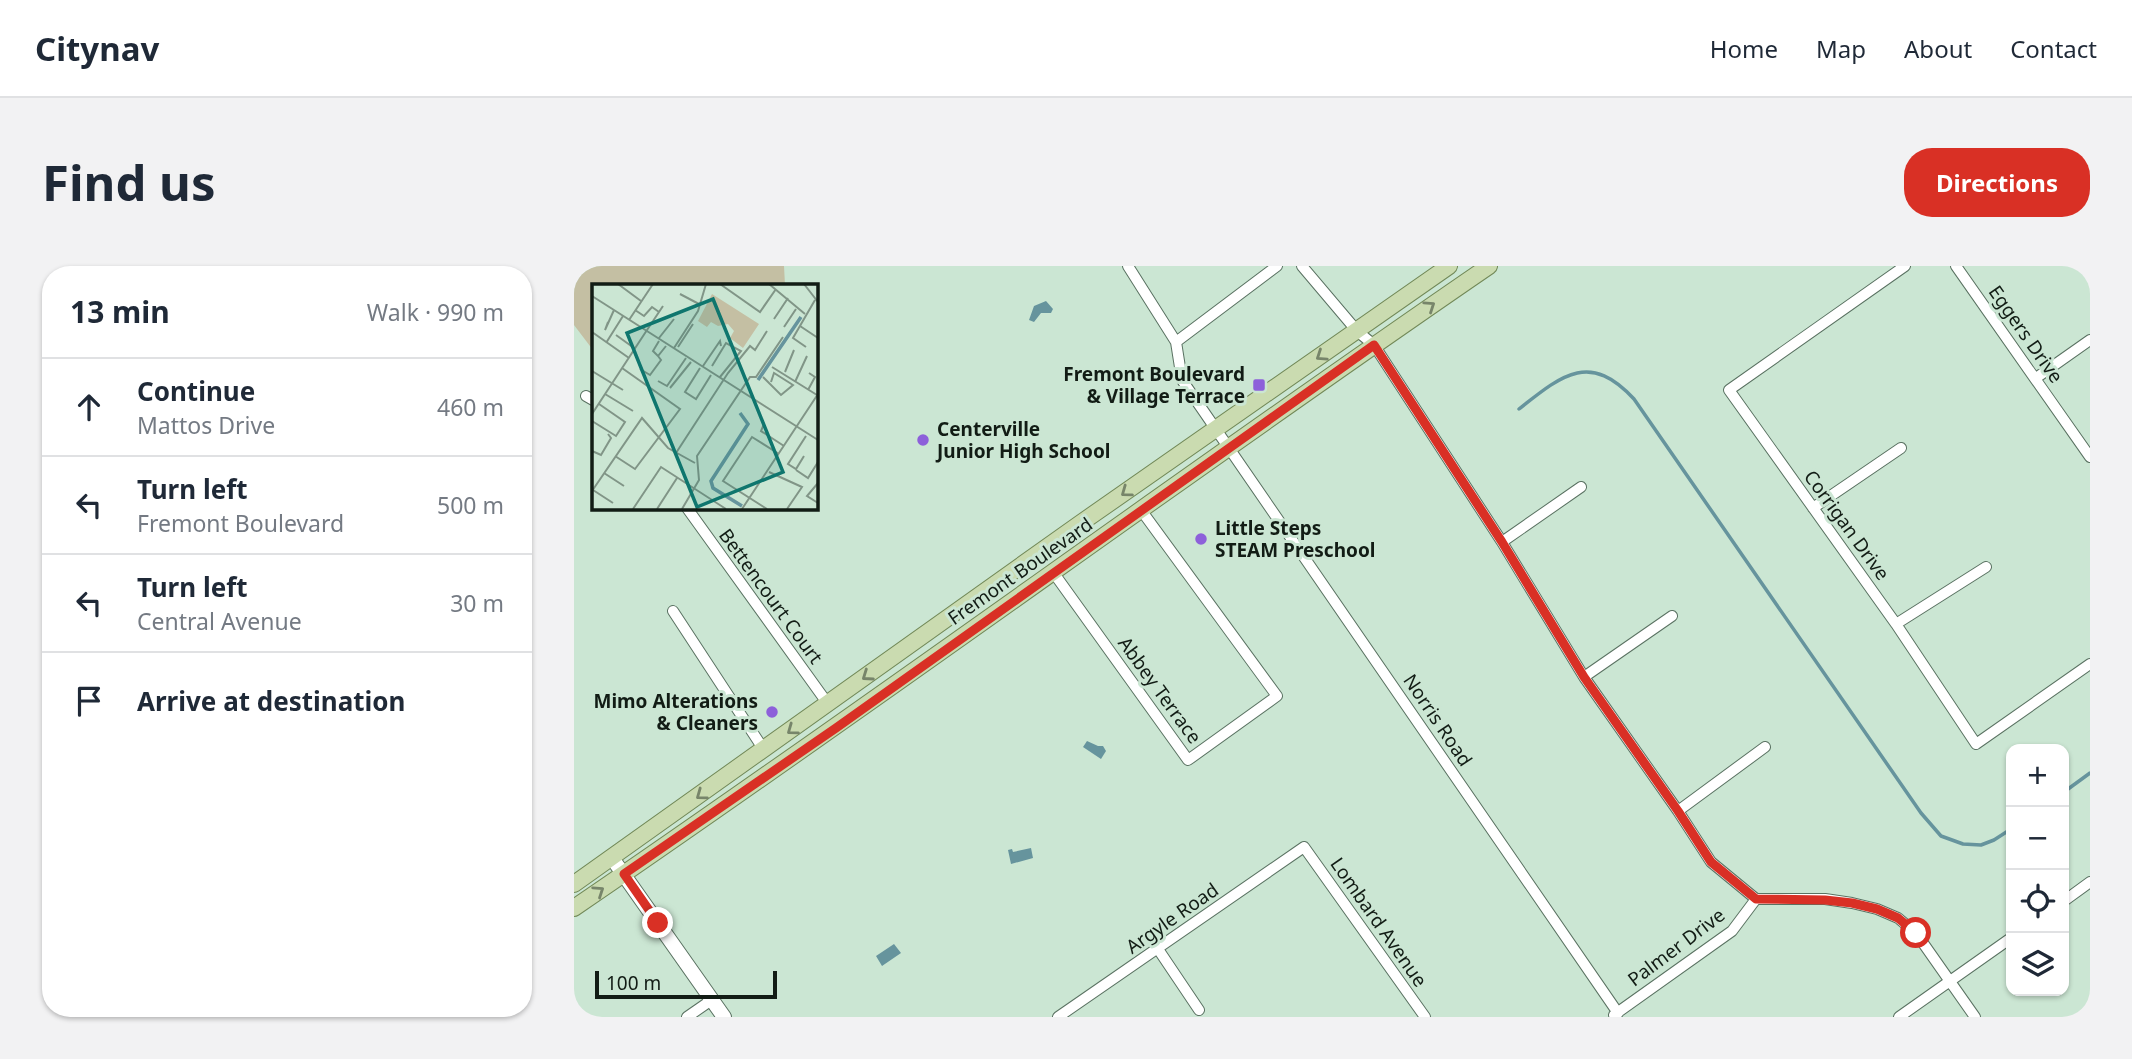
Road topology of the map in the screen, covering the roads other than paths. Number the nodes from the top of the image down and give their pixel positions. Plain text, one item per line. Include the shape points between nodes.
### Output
1 (1128, 266) edge
2 (1277, 266) edge
3 (1302, 266) edge
4 (1449, 266) edge
5 (1489, 266) edge
6 (1905, 266) edge
7 (1956, 266) edge
8 (1357, 331) junction
9 (2090, 340) edge
10 (1176, 342) junction
11 (1374, 345) junction
12 (2036, 378) junction
13 (1216, 428) junction
14 (1229, 447) junction
15 (1901, 448) dead end
16 (2090, 457) edge
17 (1581, 487) dead end
18 (1813, 508) junction
19 (688, 509) edge
20 (1141, 510) junction
21 (1502, 542) junction
22 (1986, 567) dead end
23 (1053, 572) junction
24 (673, 611) dead end
25 (1672, 616) dead end
26 (1896, 624) junction
27 (2090, 664) edge
28 (1584, 677) junction
29 (828, 704) junction
30 (1765, 747) dead end
31 (764, 750) junction
32 (1678, 811) junction
33 (1304, 847) joint
34 (612, 858) junction
35 (624, 874) junction
36 (2090, 882) edge
37 (574, 884) edge
38 (2069, 897) edge
39 (1756, 899) junction
40 (574, 908) edge
41 (2006, 942) edge
42 (1158, 949) junction
43 (1950, 981) junction
44 (712, 999) junction
45 (1199, 1010) dead end
46 (1615, 1015) edge
47 (687, 1017) edge
48 (724, 1017) edge
49 (1058, 1017) edge
50 (1424, 1017) edge
51 (1899, 1017) edge
52 (1975, 1017) edge

1 - 10 street
2 - 10 street
3 - 8 street
4 - 8 main road, Fremont Boulevard
11 -> 5 main road, Fremont Boulevard
6 - 18 street, Corrigan Drive via 1729,390
7 - 12 street, Eggers Drive
8 - 11 street
8 -> 13 main road, Fremont Boulevard
9 - 12 street
10 - 13 street, Norris Road via 1182,380
11 - 14 main road, Fremont Boulevard
11 - 21 street
12 - 16 street, Eggers Drive
13 - 14 street, Norris Road
13 -> 29 main road, Fremont Boulevard
14 - 20 main road, Fremont Boulevard
14 - 46 street, Norris Road
15 - 18 street
17 - 21 street
18 - 26 street, Corrigan Drive
19 - 29 street, Bettencourt Court
20 - 23 main road, Fremont Boulevard
20 - 23 street, Abbey Terrace via 1277,696 1188,760
21 - 28 street
22 - 26 street
23 - 35 main road, Fremont Boulevard
24 - 31 street
25 - 28 street
26 - 27 street, Corrigan Drive via 1976,744
28 - 32 street
29 -> 31 main road, Fremont Boulevard
30 - 32 street
31 -> 34 main road, Fremont Boulevard
32 - 39 street via 1711,862
33 - 42 street, Argyle Road
33 - 50 street, Lombard Avenue
34 - 35 main road
34 - 37 main road, Fremont Boulevard
40 -> 35 main road, Fremont Boulevard
35 - 44 main road
36 - 38 street
39 - 43 street via 1825,900 1877,909 1916,933
39 - 46 street, Palmer Drive via 1732,931
41 - 43 street
42 - 45 street
42 - 49 street, Argyle Road
43 - 51 street
43 - 52 street
44 - 47 street
44 - 48 main road

